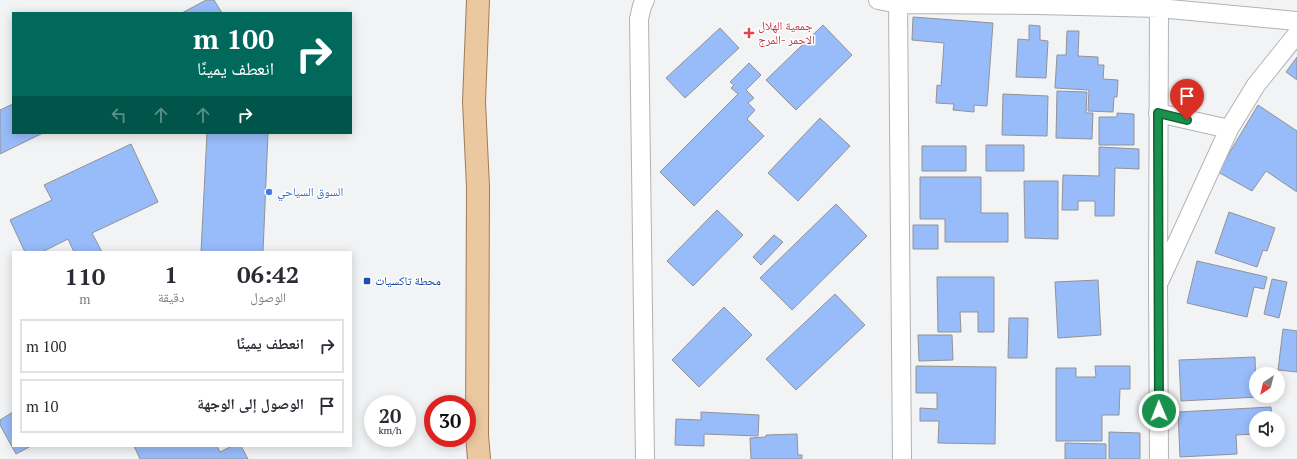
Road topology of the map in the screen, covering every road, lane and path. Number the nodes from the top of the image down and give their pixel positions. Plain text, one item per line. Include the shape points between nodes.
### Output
1 (478, 0) edge
2 (645, 0) edge
3 (878, 0) edge
4 (1038, 2) edge
5 (898, 4) junction
6 (1159, 8) junction
7 (1297, 32) edge
8 (1158, 113) junction
9 (1229, 129) junction
10 (1158, 284) junction
11 (477, 435) junction
12 (472, 459) edge
13 (479, 459) edge
14 (645, 459) edge
15 (902, 459) edge
16 (1159, 459) edge

1 - 11 main road via 474,102 478,187
2 - 14 street via 638,19
3 - 5 street
4 - 5 street
4 - 6 street
5 - 15 street
6 - 7 street
6 - 8 street
7 - 9 street via 1256,85
8 - 9 street
8 - 10 street
9 - 10 street
10 - 16 street
11 - 12 main road
11 - 13 main road

